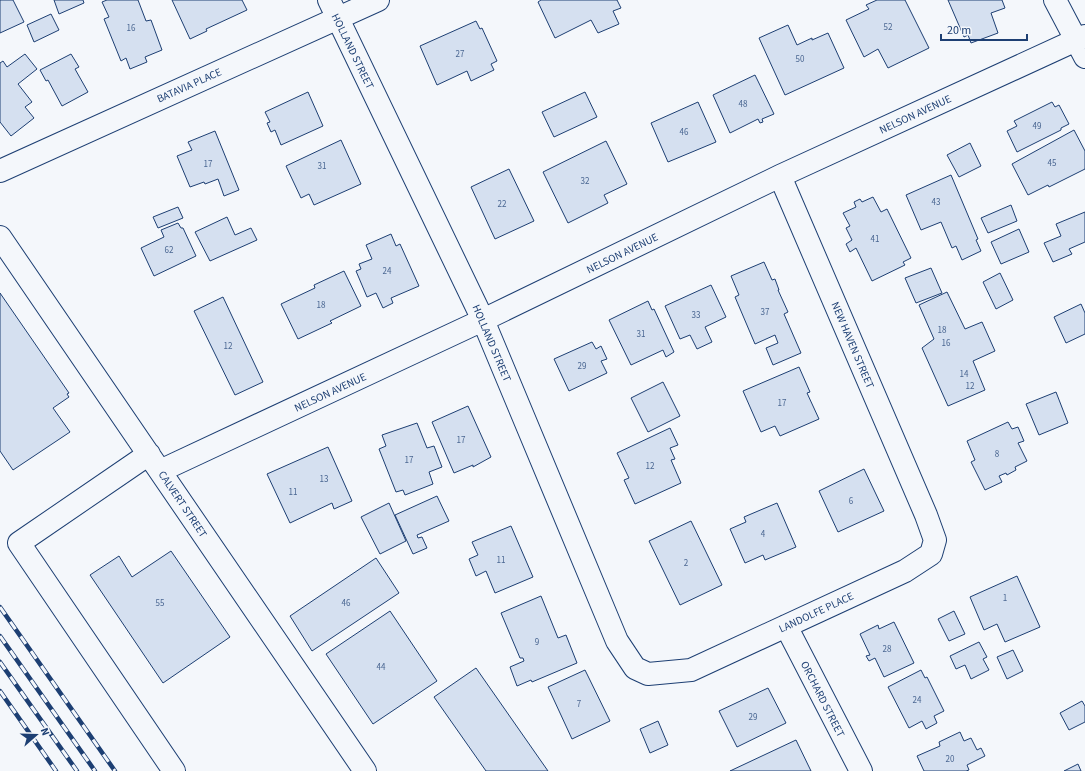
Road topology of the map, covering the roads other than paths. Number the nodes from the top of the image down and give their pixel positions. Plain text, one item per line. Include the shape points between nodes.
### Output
1 (378, 0) edge
2 (1055, 0) edge
3 (333, 9) edge
4 (1082, 44) edge
5 (0, 171) edge
6 (780, 176) junction
7 (0, 237) edge
8 (483, 320) junction
9 (155, 462) junction
10 (926, 515) joint
11 (786, 626) junction
12 (659, 673) joint
13 (174, 771) edge
14 (365, 771) edge
15 (861, 771) edge

1 - 3 street, BATAVIA PLACE
2 - 4 street
3 - 5 street, BATAVIA PLACE
3 - 8 street, HOLLAND STREET
4 - 6 street, NELSON AVENUE
6 - 8 street, NELSON AVENUE
6 - 10 street, NEW HAVEN STREET
7 - 9 street, CALVERT STREET
8 - 9 street, NELSON AVENUE
8 - 12 street, HOLLAND STREET via 617,641 634,668 648,674
9 - 13 street, NELSON AVENUE via 19,543
9 - 14 street, CALVERT STREET
10 - 11 street, LANDOLFE PLACE via 935,540 931,554 905,571
11 - 12 street, LANDOLFE PLACE via 690,670
11 - 15 street, ORCHARD STREET

